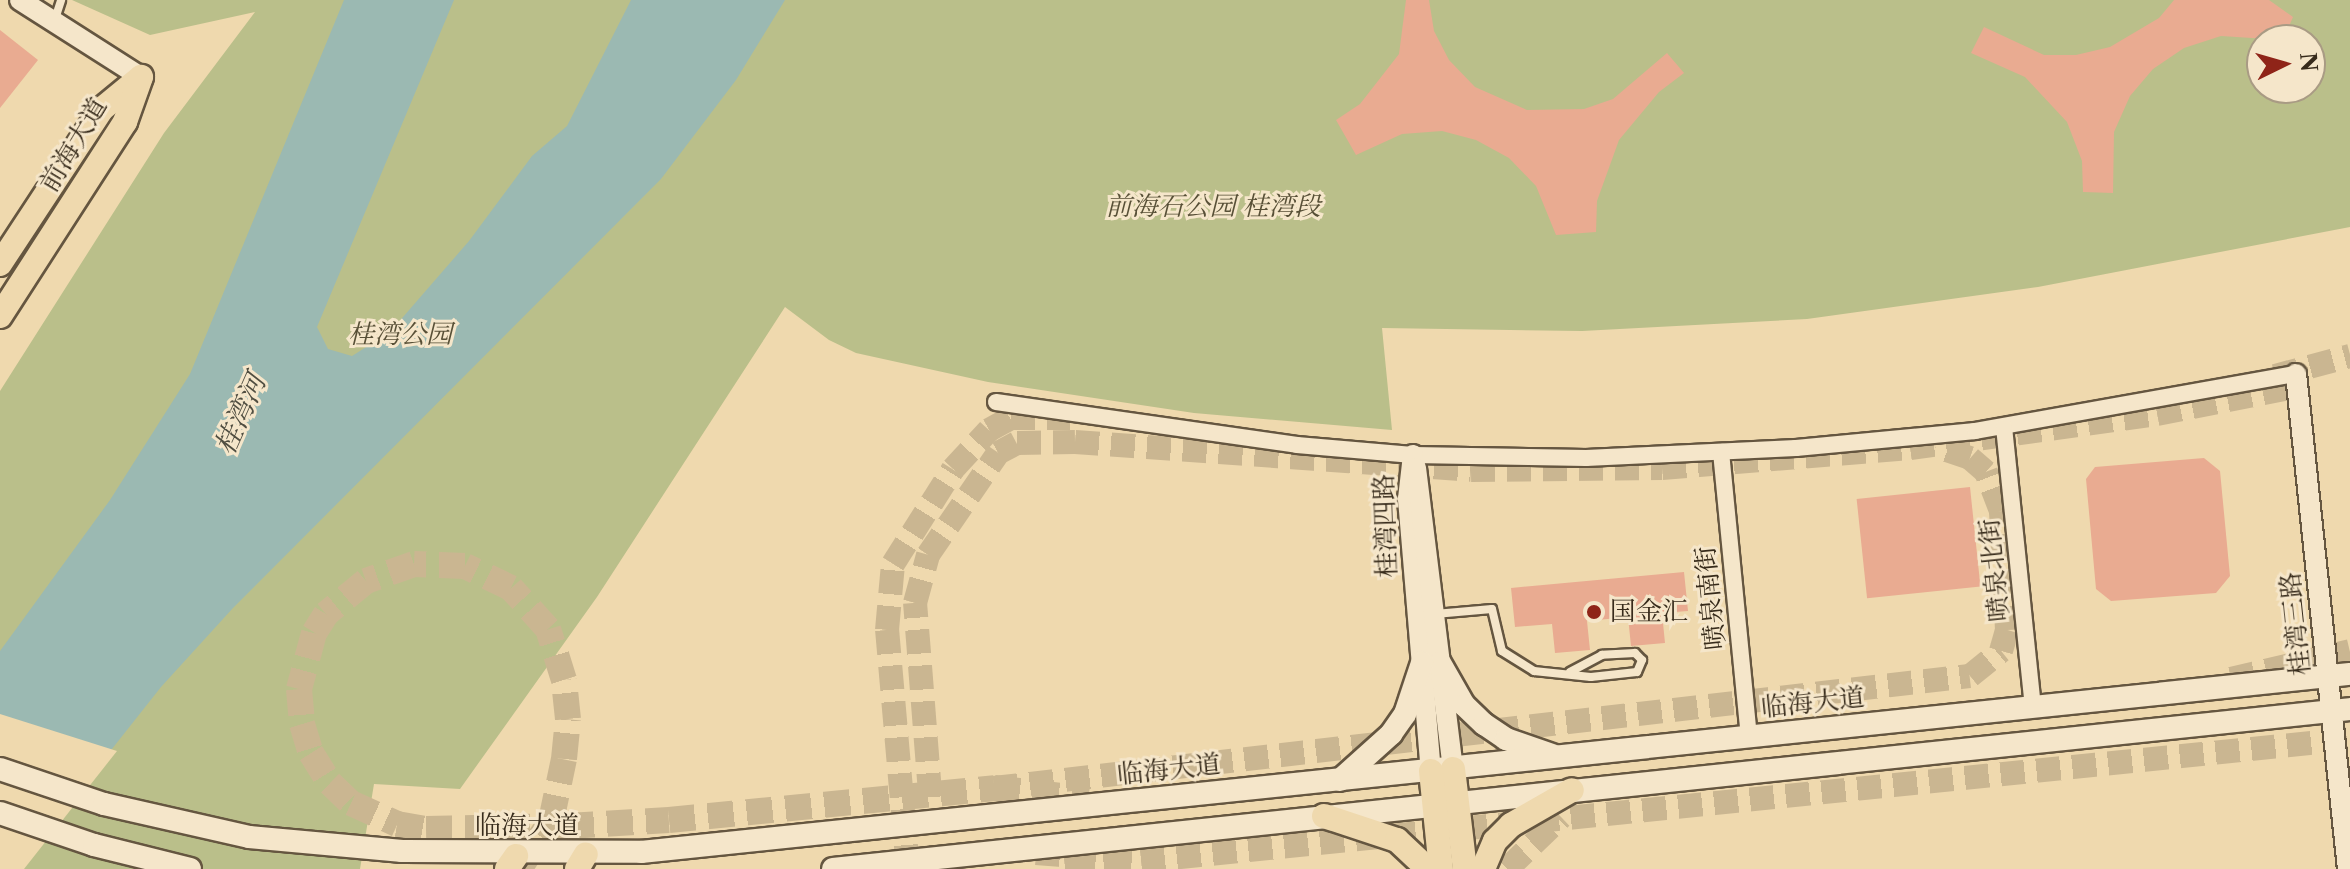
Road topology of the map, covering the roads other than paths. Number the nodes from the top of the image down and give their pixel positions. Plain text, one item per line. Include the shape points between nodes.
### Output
1 (20, 0) edge
2 (58, 10) edge
3 (141, 77) junction
4 (0, 264) edge
5 (0, 316) edge
6 (2296, 374) joint
7 (996, 402) dead end
8 (2004, 427) junction
9 (1721, 452) junction
10 (1413, 455) junction
11 (1434, 614) junction
12 (1431, 663) junction
13 (1570, 672) junction
14 (2339, 675) edge
15 (2033, 708) junction
16 (2341, 710) edge
17 (1749, 738) junction
18 (1561, 757) junction
19 (0, 769) edge
20 (1442, 770) junction
21 (1339, 781) junction
22 (1572, 790) junction
23 (1446, 804) junction
24 (0, 813) edge
25 (1324, 816) junction
26 (511, 862) edge
27 (581, 862) edge
28 (928, 864) edge
29 (190, 869) edge
30 (833, 869) edge
31 (1428, 869) edge
32 (1441, 869) edge
33 (1465, 869) edge
34 (1483, 869) edge
35 (2348, 869) edge

1 - 2 street
2 - 3 street
3 - 4 main road, 前海大道 via 102,109
3 - 5 main road, 前海大道 via 125,122
6 - 8 street
6 - 14 street, 桂湾三路
7 - 10 street via 1155,427
8 - 9 street
8 - 15 street, 喷泉北街
9 - 10 street via 1586,458
9 - 17 street, 喷泉南街
10 - 11 street, 桂湾四路 via 1423,497
10 - 12 street, 桂湾四路 via 1408,499
11 - 12 street, 桂湾四路
11 - 13 lane via 1492,609 1500,644 1512,661 1541,673
12 - 18 main road via 1484,724 1506,739
12 - 20 street, 桂湾四路
12 - 21 main road via 1391,734
13 - 13 lane via 1591,677 1634,672 1642,660 1635,653 1602,655
14 - 15 main road, 临海大道
14 - 16 street, 桂湾三路
15 - 17 main road, 临海大道
16 - 22 main road
16 - 35 street, 桂湾三路
17 - 18 main road, 临海大道
18 - 20 main road, 临海大道
19 - 26 main road, 临海大道 via 181,824 249,837
20 - 21 main road, 临海大道
20 - 23 main road, 桂湾四路
21 - 27 main road, 临海大道
22 - 23 main road
22 - 34 main road via 1511,825 1495,841
23 - 25 main road
23 - 32 main road, 桂湾四路
23 - 33 main road, 桂湾四路
24 - 29 main road via 94,845
25 - 28 main road
25 - 31 main road via 1397,840
26 - 27 main road, 临海大道
28 - 30 main road

